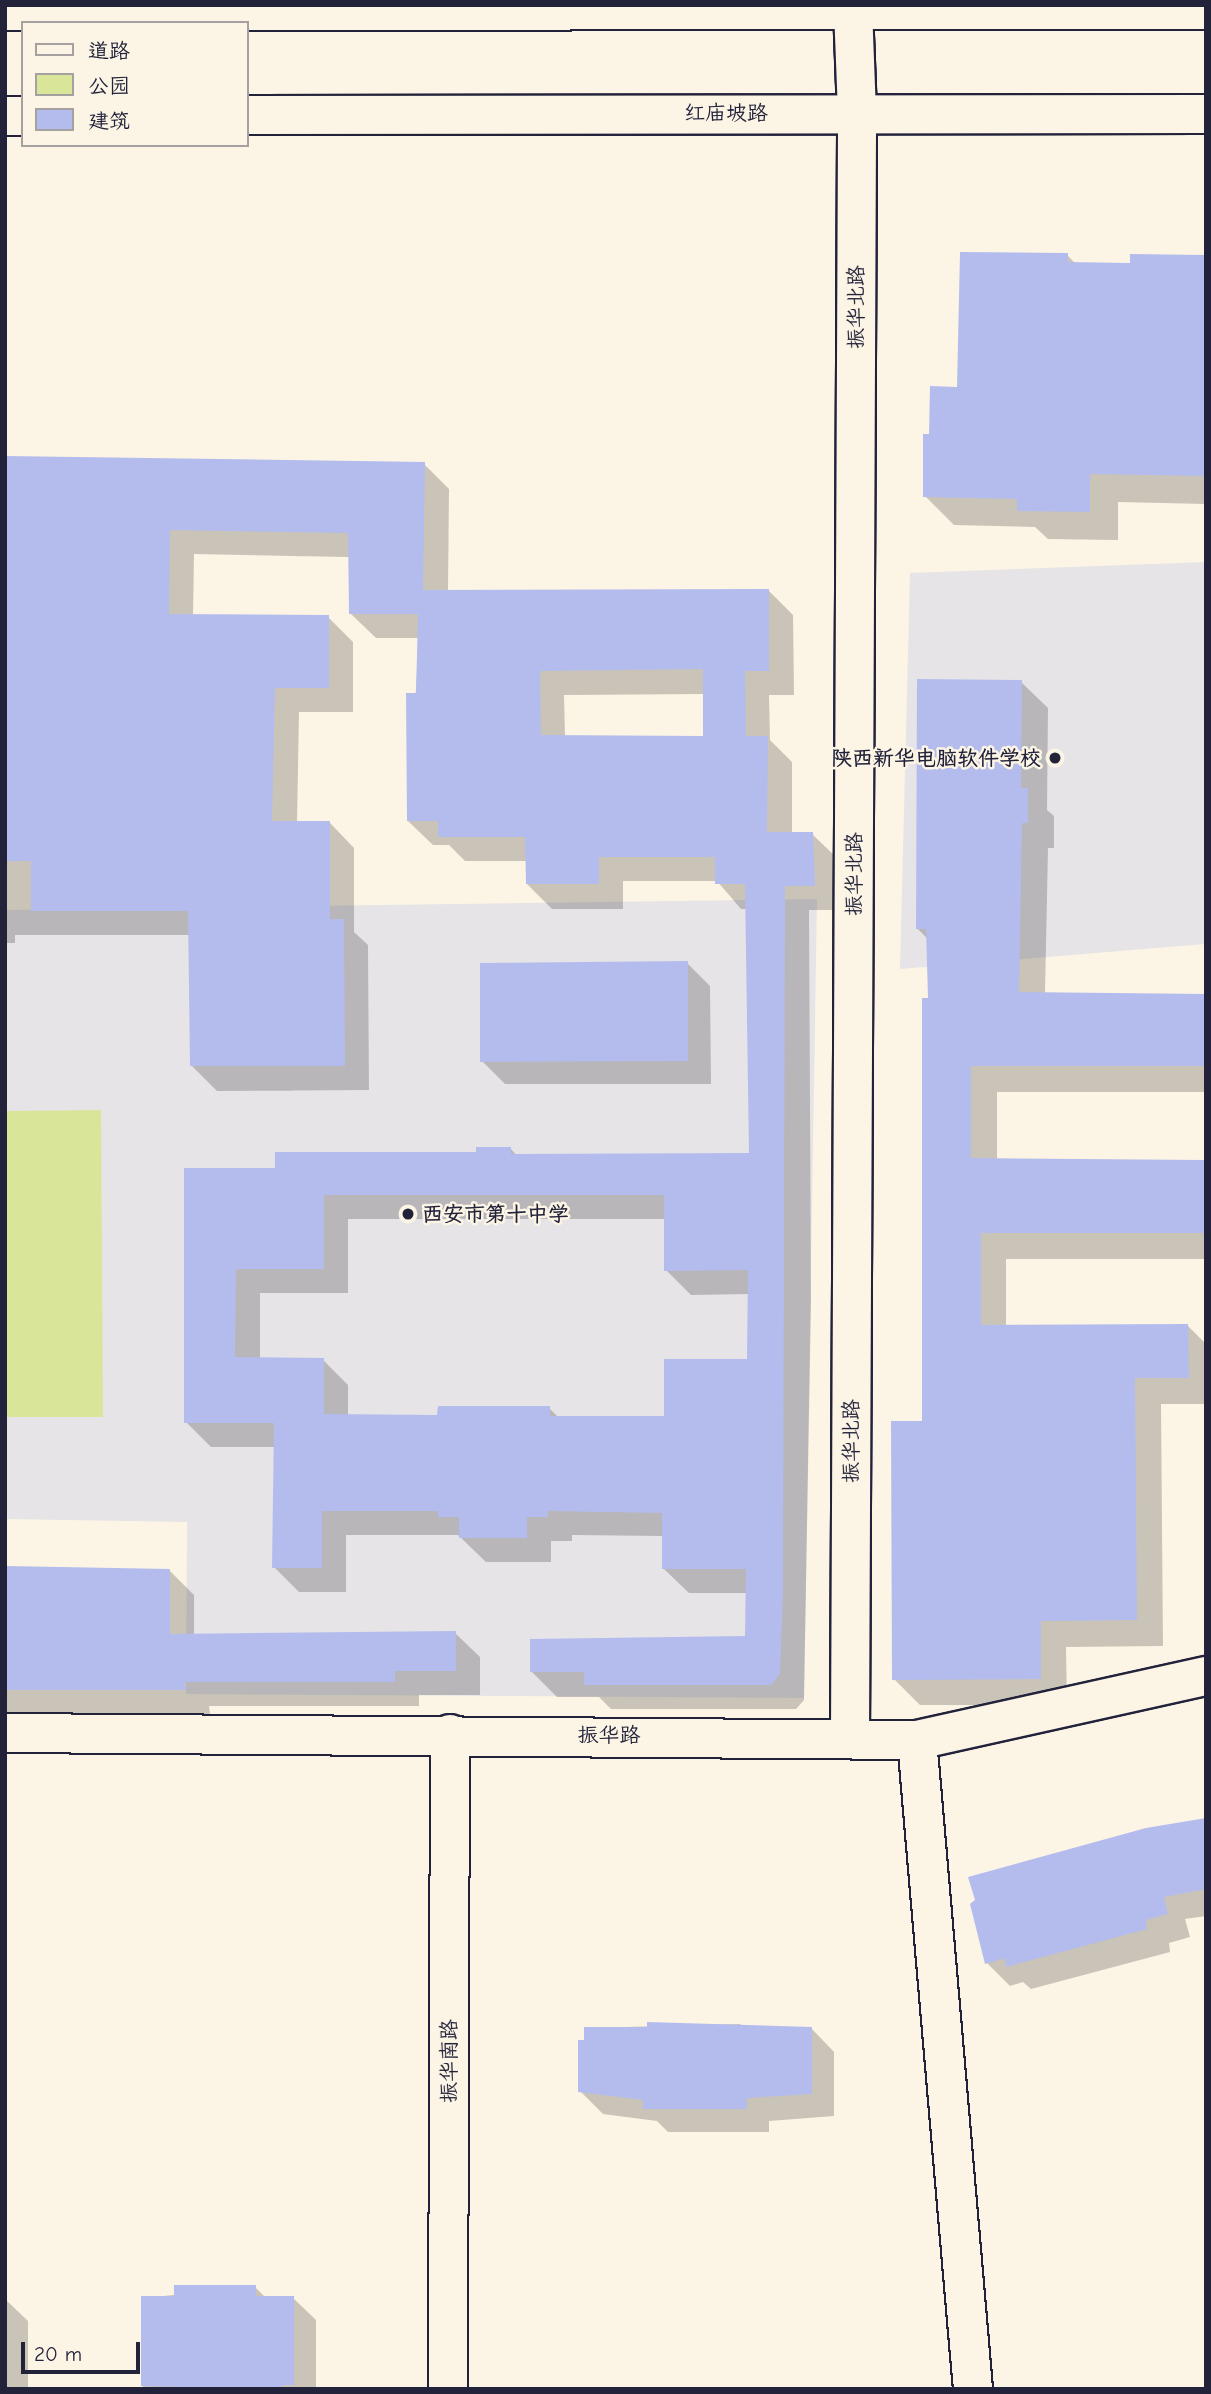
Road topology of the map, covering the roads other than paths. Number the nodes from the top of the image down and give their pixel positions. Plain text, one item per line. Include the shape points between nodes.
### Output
1 (5, 10) edge
2 (853, 10) junction
3 (1206, 10) edge
4 (857, 113) junction
5 (1206, 114) edge
6 (248, 115) edge
7 (1206, 1676) edge
8 (5, 1733) edge
9 (450, 1734) junction
10 (850, 1737) junction
11 (917, 1740) junction
12 (448, 2389) edge
13 (973, 2389) edge

1 - 2 street
2 - 3 street
2 - 4 street, 振华北路
4 - 5 street, 红庙坡路
4 - 6 street, 红庙坡路
4 - 10 street, 振华北路
7 - 11 street, 振华路
8 - 9 street, 振华路
9 - 10 street, 振华路
9 - 12 street, 振华南路
10 - 11 street, 振华路
11 - 13 street

